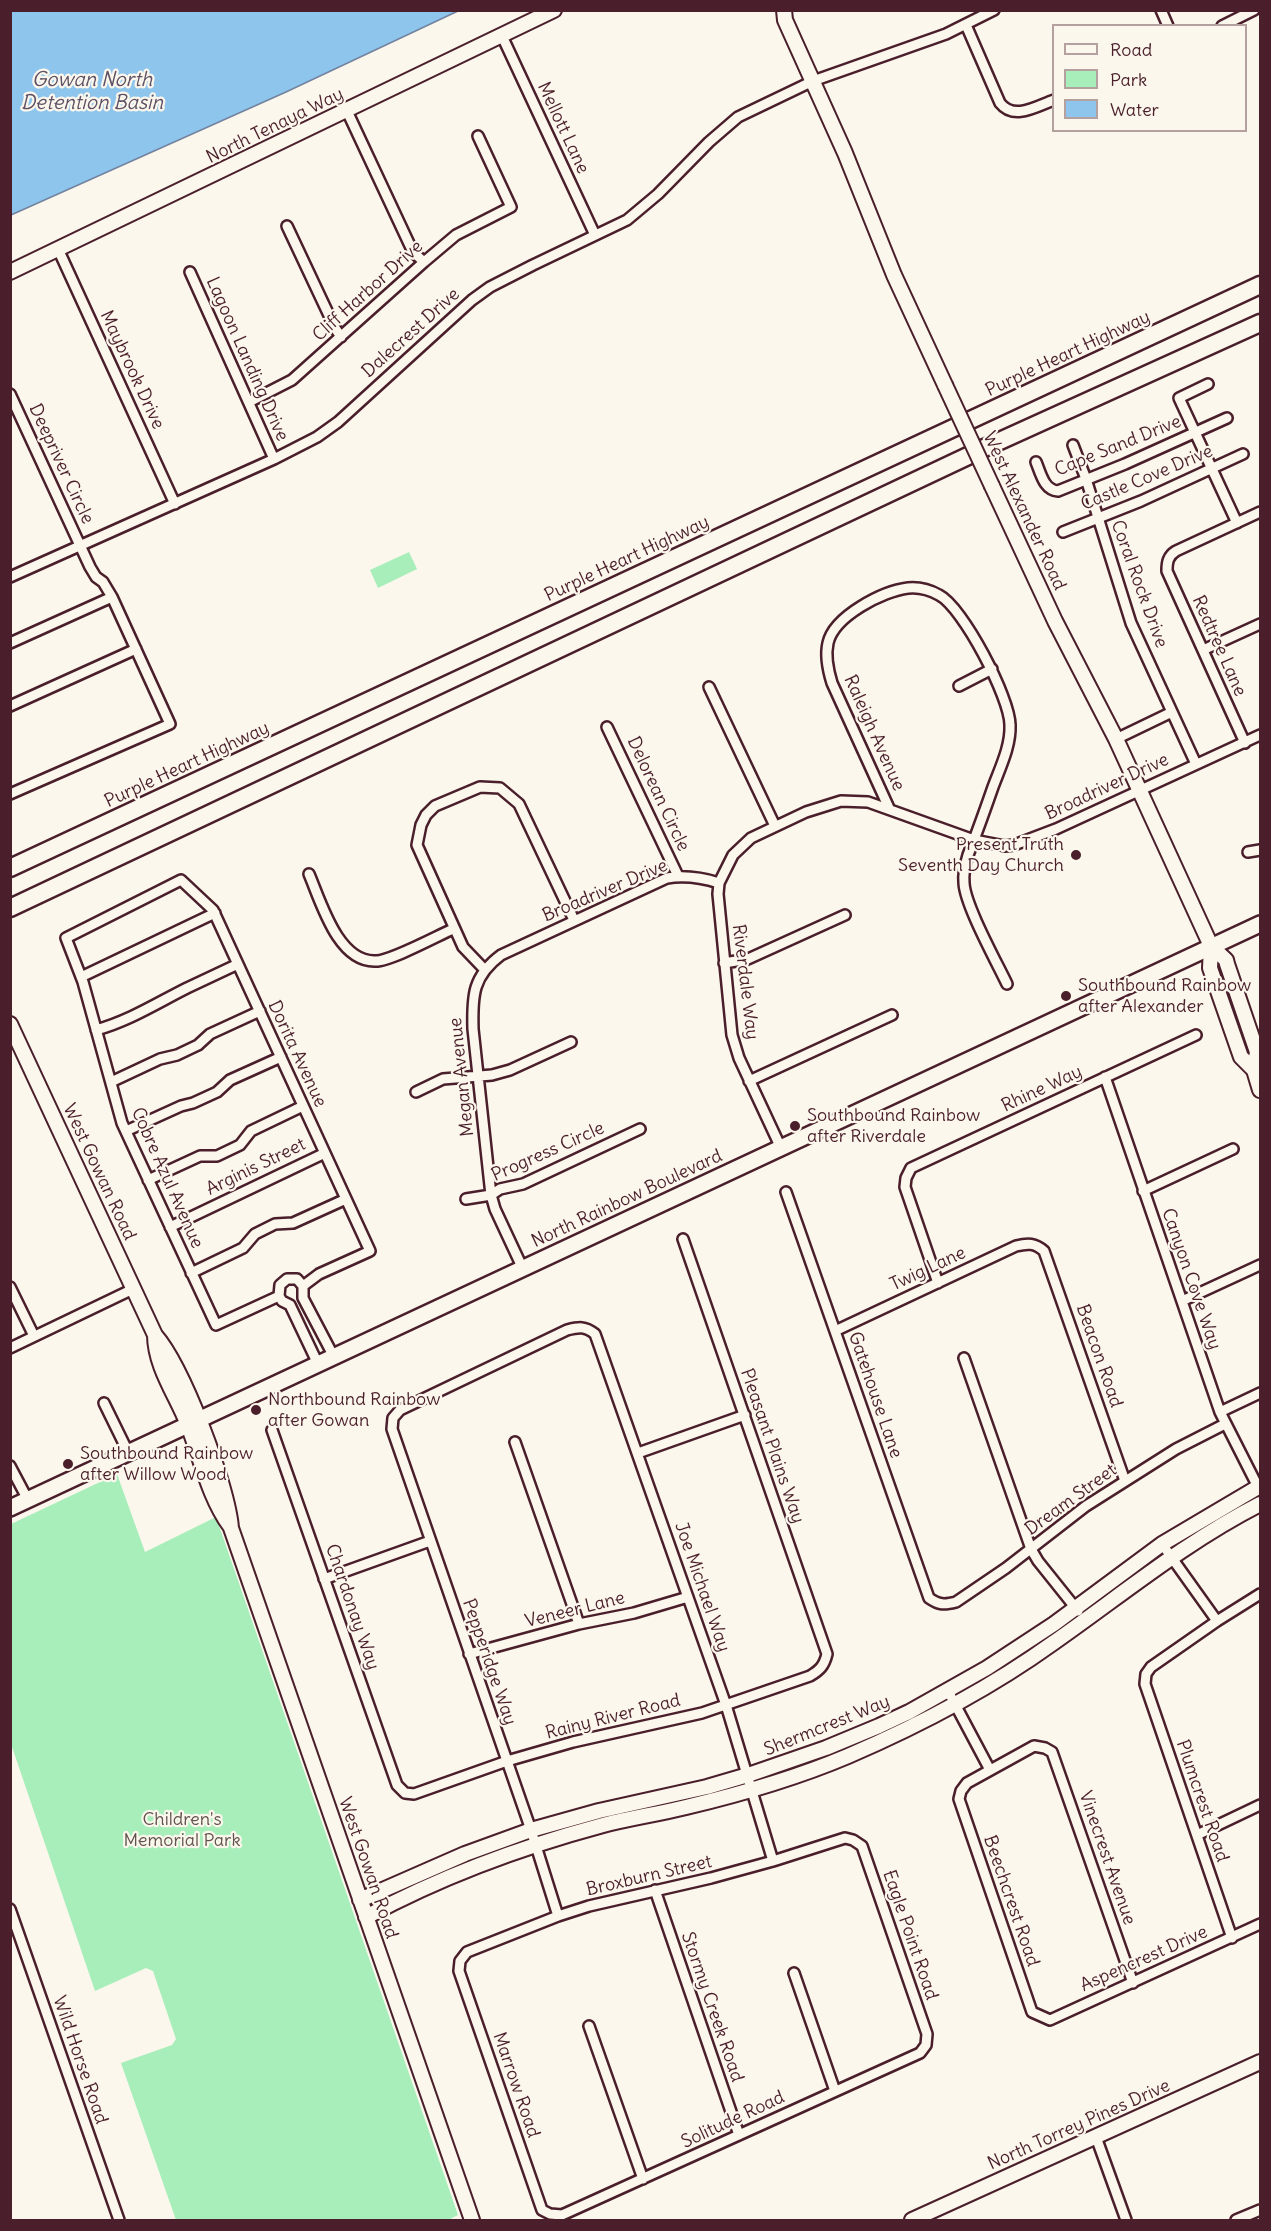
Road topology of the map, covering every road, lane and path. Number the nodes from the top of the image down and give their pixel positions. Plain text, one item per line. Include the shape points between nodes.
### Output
1 (554, 10) edge
2 (775, 10) edge
3 (994, 10) edge
4 (1161, 10) edge
5 (1254, 10) edge
6 (785, 15) edge
7 (1167, 24) edge
8 (1226, 24) edge
9 (966, 25) junction
10 (502, 36) junction
11 (813, 81) junction
12 (1052, 100) edge
13 (347, 111) junction
14 (478, 135) dead end
15 (287, 226) dead end
16 (595, 235) junction
17 (58, 249) junction
18 (424, 262) junction
19 (10, 272) edge
20 (190, 273) dead end
21 (1260, 285) edge
22 (1260, 324) edge
23 (341, 337) junction
24 (1208, 384) dead end
25 (10, 394) edge
26 (249, 402) junction
27 (1227, 418) dead end
28 (1194, 433) junction
29 (1072, 445) dead end
30 (1243, 454) dead end
31 (274, 459) junction
32 (1036, 462) dead end
33 (1211, 469) junction
34 (1086, 479) junction
35 (176, 504) junction
36 (1260, 512) edge
37 (1098, 518) junction
38 (1237, 523) junction
39 (1063, 532) dead end
40 (81, 547) junction
41 (10, 577) edge
42 (112, 597) junction
43 (1260, 624) edge
44 (10, 643) edge
45 (135, 649) junction
46 (1203, 650) junction
47 (992, 669) junction
48 (959, 686) dead end
49 (709, 687) dead end
50 (10, 706) edge
51 (1172, 712) junction
52 (608, 727) dead end
53 (1260, 735) edge
54 (1116, 740) junction
55 (1245, 743) junction
56 (1196, 765) junction
57 (1140, 789) junction
58 (10, 794) edge
59 (889, 808) junction
60 (775, 826) junction
61 (974, 840) junction
62 (1260, 850) edge
63 (1248, 852) dead end
64 (10, 868) edge
65 (309, 874) dead end
66 (678, 876) junction
67 (719, 883) junction
68 (10, 908) edge
69 (215, 913) junction
70 (845, 915) dead end
71 (574, 920) junction
72 (1260, 924) edge
73 (453, 929) junction
74 (66, 938) joint
75 (1211, 946) junction
76 (724, 963) junction
77 (238, 964) junction
78 (484, 970) junction
79 (81, 977) junction
80 (1007, 984) dead end
81 (260, 1011) junction
82 (892, 1015) dead end
83 (10, 1024) edge
84 (96, 1030) junction
85 (1196, 1035) dead end
86 (571, 1042) dead end
87 (281, 1057) junction
88 (478, 1076) junction
89 (1105, 1077) junction
90 (749, 1081) junction
91 (111, 1082) junction
92 (1260, 1090) edge
93 (416, 1092) dead end
94 (303, 1106) junction
95 (640, 1129) dead end
96 (126, 1131) junction
97 (781, 1148) junction
98 (1233, 1149) dead end
99 (325, 1153) junction
100 (148, 1180) junction
101 (786, 1191) dead end
102 (1143, 1191) junction
103 (491, 1195) junction
104 (346, 1199) junction
105 (466, 1199) dead end
106 (170, 1227) junction
107 (683, 1239) dead end
108 (1036, 1244) joint
109 (1260, 1265) edge
110 (523, 1269) junction
111 (191, 1273) junction
112 (938, 1283) junction
113 (303, 1286) junction
114 (10, 1287) edge
115 (133, 1289) junction
116 (279, 1296) junction
117 (1182, 1301) junction
118 (588, 1328) joint
119 (835, 1331) junction
120 (34, 1336) junction
121 (10, 1348) edge
122 (334, 1357) junction
123 (964, 1358) dead end
124 (318, 1364) junction
125 (1260, 1393) edge
126 (104, 1403) dead end
127 (1220, 1412) junction
128 (745, 1415) junction
129 (193, 1422) junction
130 (1225, 1424) junction
131 (272, 1430) dead end
132 (515, 1442) dead end
133 (128, 1452) junction
134 (638, 1453) junction
135 (10, 1466) edge
136 (1125, 1481) junction
137 (1259, 1486) edge
138 (28, 1500) junction
139 (1260, 1504) edge
140 (10, 1508) edge
141 (430, 1541) junction
142 (1162, 1544) junction
143 (1031, 1549) junction
144 (1171, 1557) junction
145 (324, 1579) junction
146 (1260, 1594) edge
147 (688, 1597) junction
148 (938, 1604) joint
149 (1075, 1607) junction
150 (1085, 1620) junction
151 (1217, 1621) junction
152 (579, 1624) junction
153 (469, 1654) junction
154 (824, 1664) joint
155 (948, 1691) junction
156 (956, 1704) junction
157 (726, 1705) junction
158 (507, 1761) junction
159 (990, 1770) junction
160 (748, 1775) junction
161 (752, 1789) junction
162 (405, 1793) joint
163 (1260, 1805) edge
164 (531, 1830) junction
165 (1197, 1835) junction
166 (853, 1840) joint
167 (535, 1845) junction
168 (773, 1862) junction
169 (655, 1890) junction
170 (360, 1900) junction
171 (11, 1915) edge
172 (558, 1916) junction
173 (366, 1917) junction
174 (1260, 1924) edge
175 (1232, 1938) junction
176 (460, 1961) joint
177 (794, 1973) dead end
178 (1133, 1983) junction
179 (1040, 2018) joint
180 (589, 2026) dead end
181 (926, 2044) joint
182 (1260, 2062) edge
183 (835, 2091) junction
184 (739, 2135) junction
185 (1096, 2137) junction
186 (643, 2179) junction
187 (1260, 2210) edge
188 (550, 2214) joint
189 (119, 2220) edge
190 (472, 2220) edge
191 (912, 2220) edge
192 (1126, 2220) edge
193 (1236, 2220) edge

1 - 10 street, North Tenaya Way
2 - 6 street, West Alexander Road
3 - 9 street, Dalecrest Drive
4 - 7 street
5 - 8 street
6 - 11 street, West Alexander Road
9 - 11 street, Dalecrest Drive
9 - 12 street via 1000,104 1009,111 1020,112
10 - 13 street, North Tenaya Way
10 - 16 street, Mellott Lane
11 - 16 street, Dalecrest Drive via 738,117 627,220
11 - 54 street, West Alexander Road, bridge via 945,385 1054,621
13 - 17 street, North Tenaya Way
13 - 18 street via 413,252
14 - 18 street, Cliff Harbor Drive via 511,207 456,235
15 - 23 street
16 - 31 street, Dalecrest Drive via 490,287 338,422
17 - 19 street, North Tenaya Way
17 - 35 street, Maybrook Drive
18 - 23 street, Cliff Harbor Drive
20 - 26 street, Lagoon Landing Drive
21 - 64 highway, Purple Heart Highway
22 - 68 highway via 975,453
23 - 26 street, Cliff Harbor Drive via 292,380
24 - 28 street via 1179,398
25 - 40 street, Deepriver Circle
26 - 31 street, Lagoon Landing Drive
27 - 28 street, Cape Sand Drive
28 - 33 street
28 - 34 street, Cape Sand Drive
29 - 34 street, Coral Rock Drive
30 - 33 street, Castle Cove Drive
31 - 35 street, Dalecrest Drive
32 - 34 street, Cape Sand Drive via 1046,486 1052,490
33 - 37 street, Castle Cove Drive
33 - 38 street
34 - 37 street, Coral Rock Drive
35 - 40 street, Dalecrest Drive
36 - 38 street
37 - 39 street, Castle Cove Drive
37 - 51 street, Coral Rock Drive via 1131,622
38 - 46 street, Redtree Lane via 1176,551 1167,561 1167,571
40 - 41 street, Dalecrest Drive
40 - 42 street, Deepriver Circle via 96,578
42 - 44 street
42 - 45 street, Deepriver Circle
43 - 46 street
45 - 50 street
45 - 58 street, Deepriver Circle via 170,724
46 - 55 street, Redtree Lane
47 - 48 street
47 - 59 street, Raleigh Avenue via 950,602 924,589 891,592 846,616 828,642 827,666
47 - 61 street via 1008,707 1011,727 1005,756
49 - 60 street
51 - 54 street
51 - 56 street, Coral Rock Drive
52 - 66 street, Delorean Circle
53 - 55 street, Broadriver Drive
54 - 57 street, West Alexander Road
55 - 56 street, Broadriver Drive
56 - 57 street, Broadriver Drive
57 - 61 street, Broadriver Drive via 1028,841 1005,846
57 - 75 street, West Alexander Road
59 - 60 street, Broadriver Drive via 842,801
59 - 61 street, Broadriver Drive
60 - 67 street, Broadriver Drive via 751,838 733,855
61 - 80 street via 964,869 964,886
62 - 63 street
65 - 73 street via 335,933 345,948 364,960 384,960
66 - 67 street, Broadriver Drive
66 - 71 street, Broadriver Drive
67 - 76 street, Riverdale Way
69 - 74 street, Dorita Avenue via 182,880
69 - 77 street, Dorita Avenue
69 - 79 street
70 - 76 street via 748,959
71 - 73 street via 519,804 500,788 480,787 435,806 426,814 417,845
71 - 78 street, Broadriver Drive via 501,954
72 - 75 main road, North Rainbow Boulevard
73 - 78 street
74 - 79 street, Cobre Azul Avenue
75 - 92 street, West Alexander Road via 1226,960 1257,1052 1254,1070
75 - 97 main road, North Rainbow Boulevard
76 - 90 street, Riverdale Way via 732,1035
77 - 81 street, Dorita Avenue
77 - 84 street via 138,1014
78 - 88 street, Megan Avenue via 472,1004
79 - 84 street, Cobre Azul Avenue
81 - 87 street, Dorita Avenue
81 - 91 street via 210,1034 188,1050
82 - 90 street
83 - 115 street, West Gowan Road
84 - 91 street, Cobre Azul Avenue
85 - 89 street, Rhine Way
86 - 88 street via 510,1070
87 - 94 street, Dorita Avenue
87 - 96 street via 230,1080 217,1092
88 - 93 street via 443,1079
88 - 103 street, Megan Avenue
89 - 102 street, Canyon Cove Way
89 - 112 street, Rhine Way via 911,1168 905,1187
90 - 97 street, Riverdale Way
91 - 96 street, Cobre Azul Avenue
94 - 99 street, Dorita Avenue
94 - 100 street via 251,1131 240,1145 217,1156 200,1156
95 - 103 street, Progress Circle
96 - 100 street, Cobre Azul Avenue
97 - 110 main road, North Rainbow Boulevard
98 - 102 street
99 - 104 street, Dorita Avenue
99 - 106 street, Arginis Street
100 - 106 street, Cobre Azul Avenue
101 - 119 street, Gatehouse Lane
102 - 117 street, Canyon Cove Way
103 - 105 street, Progress Circle
103 - 110 street, Megan Avenue
104 - 111 street via 293,1223 275,1224 255,1234 243,1248
104 - 113 street, Dorita Avenue via 370,1251 319,1274
106 - 111 street, Cobre Azul Avenue
107 - 128 street, Pleasant Plains Way
108 - 112 street, Twig Lane via 1016,1246
108 - 136 street, Beacon Road via 1044,1251
109 - 117 street
110 - 122 main road, North Rainbow Boulevard
111 - 116 street, Cobre Azul Avenue via 216,1325
112 - 119 street, Twig Lane
113 - 116 street via 297,1280 287,1279 280,1285
113 - 122 street via 303,1298
114 - 120 street
115 - 120 street
115 - 129 street, West Gowan Road via 155,1335 165,1346
116 - 124 street via 290,1305
117 - 127 street, Canyon Cove Way
118 - 134 street, Joe Michael Way via 595,1334
118 - 141 street, Pepperidge Way via 567,1330 400,1410 393,1418 392,1429
119 - 148 street, Gatehouse Lane via 929,1598
120 - 121 street
122 - 124 main road, North Rainbow Boulevard
123 - 143 street
124 - 129 main road, North Rainbow Boulevard
125 - 127 street
126 - 133 street
127 - 130 street, Canyon Cove Way
128 - 134 street
128 - 154 street, Pleasant Plains Way via 827,1654
129 - 133 main road, North Rainbow Boulevard
129 - 170 street, West Gowan Road via 230,1509 231,1528
130 - 136 street, Dream Street
130 - 137 street, Canyon Cove Way
131 - 145 street, Chardonay Way
132 - 152 street
133 - 138 main road, North Rainbow Boulevard
134 - 147 street, Joe Michael Way
135 - 138 street
136 - 143 street, Dream Street
137 - 142 street, Shermcrest Way
138 - 140 main road, North Rainbow Boulevard
139 - 144 street, Shermcrest Way
141 - 145 street
141 - 153 street, Pepperidge Way
142 - 144 street
142 - 149 street, Shermcrest Way
143 - 148 street, Dream Street via 956,1602
143 - 149 street
144 - 150 street, Shermcrest Way
144 - 151 street
145 - 162 street, Chardonay Way via 397,1785
146 - 151 street
147 - 152 street, Veneer Lane
147 - 157 street, Joe Michael Way
149 - 150 street
149 - 155 street, Shermcrest Way
150 - 156 street, Shermcrest Way
151 - 165 street, Plumcrest Road via 1151,1666 1145,1684
152 - 153 street, Veneer Lane
153 - 158 street, Pepperidge Way
154 - 157 street, Rainy River Road via 810,1676
155 - 156 street
155 - 160 street, Shermcrest Way via 853,1738
156 - 159 street
156 - 161 street, Shermcrest Way via 847,1756
157 - 158 street, Rainy River Road
157 - 160 street, Joe Michael Way
158 - 162 street, Rainy River Road via 414,1794
158 - 164 street, Pepperidge Way
159 - 178 street, Vinecrest Avenue via 1034,1746 1052,1752
159 - 179 street, Beechcrest Road via 968,1784 959,1799 1032,2012
160 - 161 street, Joe Michael Way
160 - 164 street, Shermcrest Way
161 - 167 street, Shermcrest Way
161 - 168 street, Joe Michael Way
163 - 165 street
164 - 167 street, Pepperidge Way
164 - 170 street, Shermcrest Way
165 - 175 street, Plumcrest Road
166 - 168 street, Broxburn Street via 845,1838
166 - 181 street, Eagle Point Road via 862,1846 927,2034
167 - 172 street, Pepperidge Way
167 - 173 street, Shermcrest Way via 491,1860
168 - 169 street, Broxburn Street
169 - 172 street, Broxburn Street
169 - 184 street, Stormy Creek Road
170 - 173 street, West Gowan Road
171 - 189 street, Wild Horse Road
172 - 176 street, Broxburn Street via 467,1952
173 - 190 street, West Gowan Road
174 - 175 street, Aspencrest Drive
175 - 178 street, Aspencrest Drive
176 - 188 street, Marrow Road via 459,1971 542,2210
177 - 183 street
178 - 179 street, Aspencrest Drive via 1050,2020
180 - 186 street
181 - 183 street, Solitude Road via 920,2053
182 - 185 street, North Torrey Pines Drive
183 - 184 street, Solitude Road
184 - 186 street, Solitude Road
185 - 191 street, North Torrey Pines Drive
185 - 192 street
186 - 188 street, Solitude Road via 562,2215
187 - 193 street

